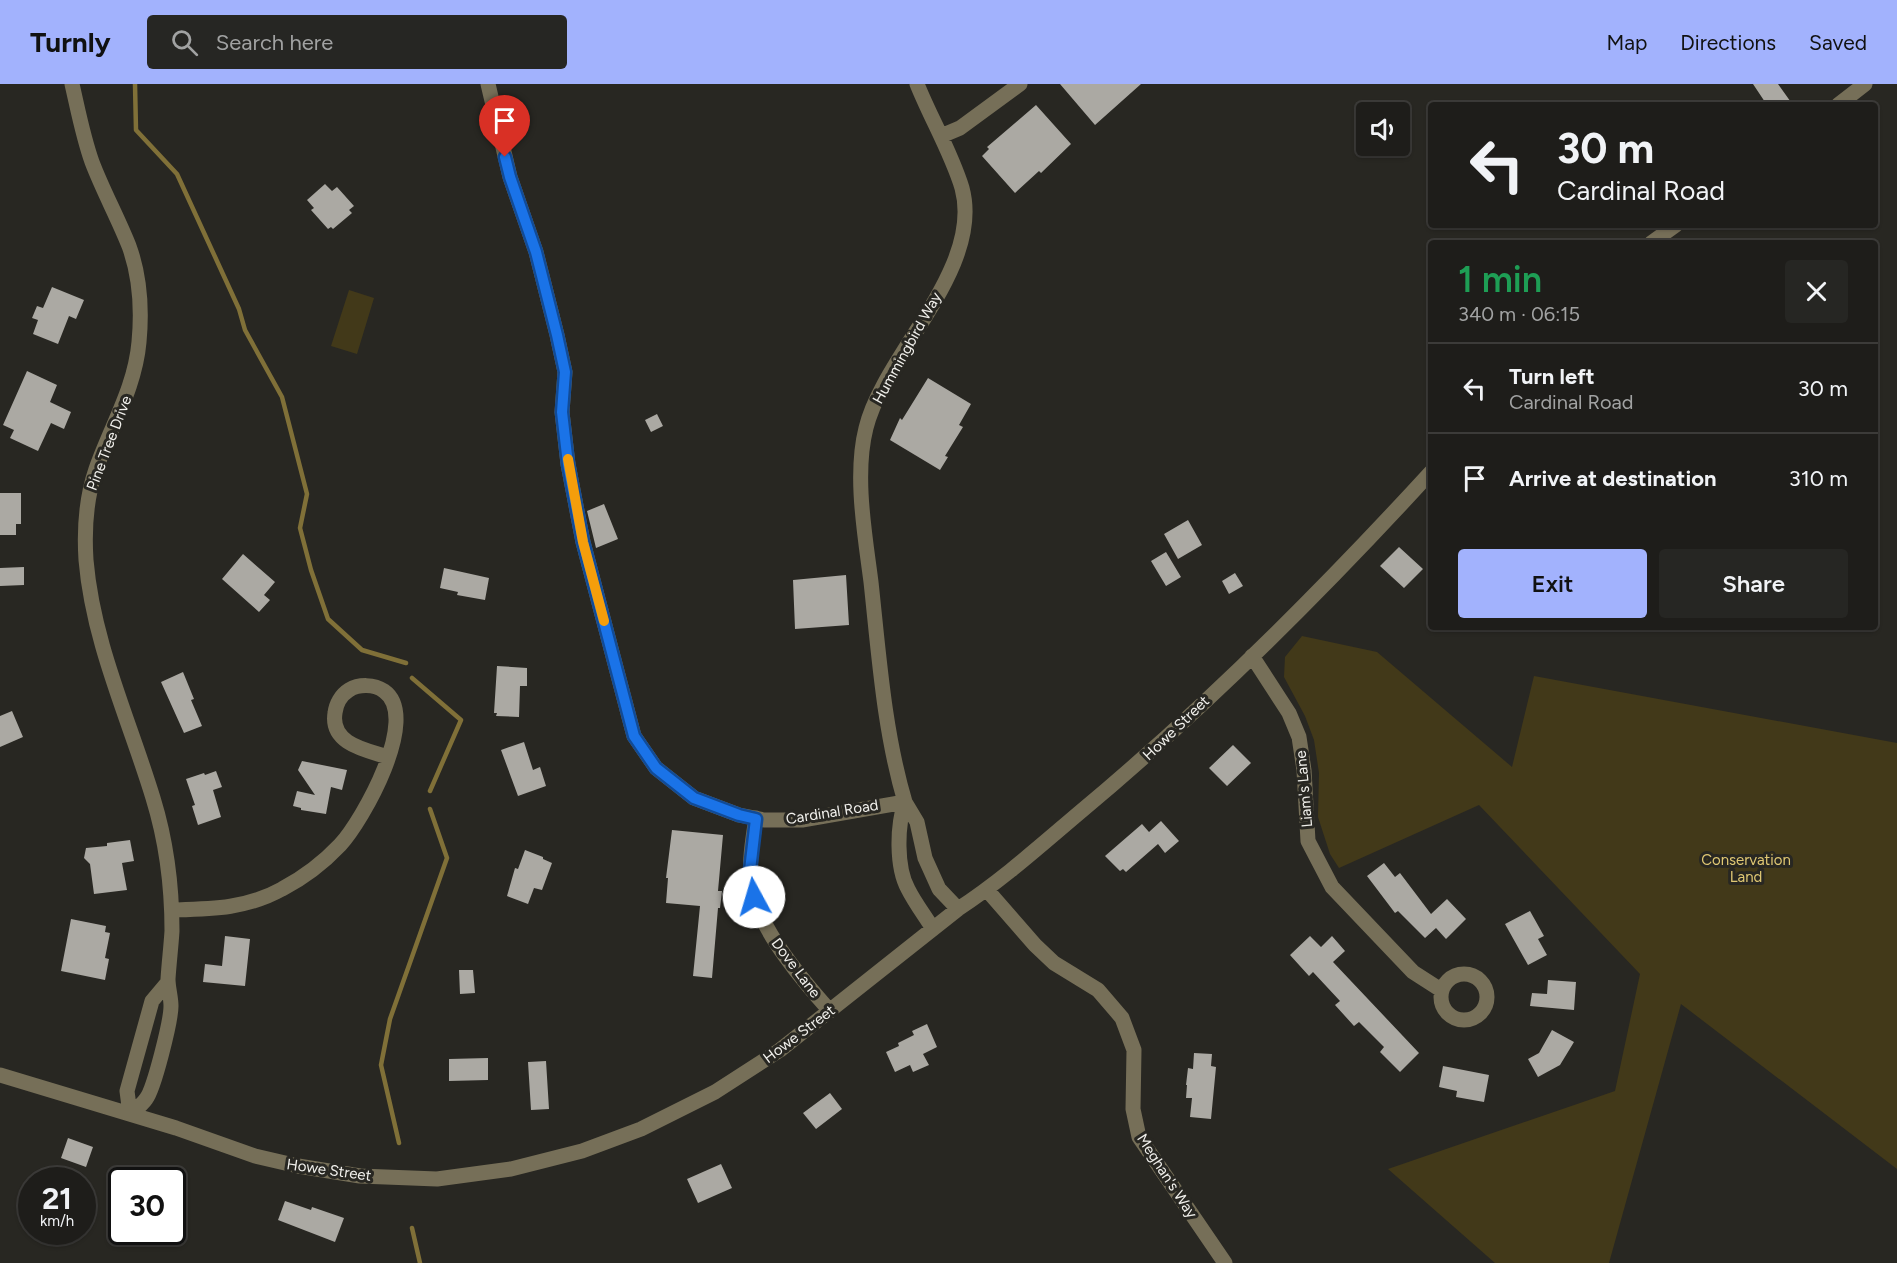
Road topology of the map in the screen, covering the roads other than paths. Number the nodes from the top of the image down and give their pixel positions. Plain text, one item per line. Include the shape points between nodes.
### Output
1 (72, 84) edge
2 (488, 84) edge
3 (917, 84) edge
4 (1020, 84) edge
5 (1865, 84) edge
6 (1842, 102) edge
7 (940, 136) junction
8 (1672, 228) edge
9 (1655, 240) edge
10 (1428, 474) edge
11 (1252, 656) junction
12 (388, 757) junction
13 (904, 802) junction
14 (756, 819) junction
15 (987, 890) junction
16 (958, 909) junction
17 (172, 910) junction
18 (933, 929) junction
19 (168, 982) junction
20 (1441, 990) dead end
21 (830, 1011) junction
22 (0, 1075) edge
23 (130, 1114) junction
24 (1225, 1263) edge

1 - 17 street, Pine Tree Drive via 92,161 135,265 140,320 132,383 89,493 86,562 110,674 160,824
2 - 14 street, Cardinal Road via 510,177 536,252 557,335 565,372 562,412 568,464 583,542 634,736 656,768 694,798
3 - 7 street, Hummingbird Way
4 - 7 street via 960,128
5 - 6 street
7 - 13 street, Hummingbird Way via 963,196 964,224 958,252 875,405 866,428 862,463 883,695
8 - 9 street
10 - 11 street, Howe Street
11 - 15 street, Howe Street via 1138,764
11 - 20 street, Liam's Lane via 1289,713 1299,736 1308,841 1332,887 1413,972
12 - 12 street via 351,745 338,731 335,712 339,700 349,691 361,686 374,687 394,703 397,722
12 - 17 street via 369,804 355,826 303,876 281,890 233,908
13 - 14 street, Cardinal Road via 802,820
13 - 16 street, Hummingbird Way via 917,822 925,858 939,889
13 - 18 street, Hummingbird Way via 899,830 903,876 906,888
14 - 21 street, Dove Lane via 750,870 761,916 791,963
15 - 16 street, Howe Street
15 - 24 street, Meghan's Way via 1035,945 1054,963 1098,990 1122,1018 1134,1050 1133,1109 1139,1137
16 - 18 street, Howe Street
17 - 19 street, Pine Tree Drive
18 - 21 street, Howe Street
19 - 23 street via 153,1001 127,1090
19 - 23 street, Pine Tree Drive via 169,1025 147,1099
21 - 23 street, Howe Street via 716,1092 649,1125 582,1151 511,1169 437,1179 339,1173 255,1156
22 - 23 street, Howe Street

